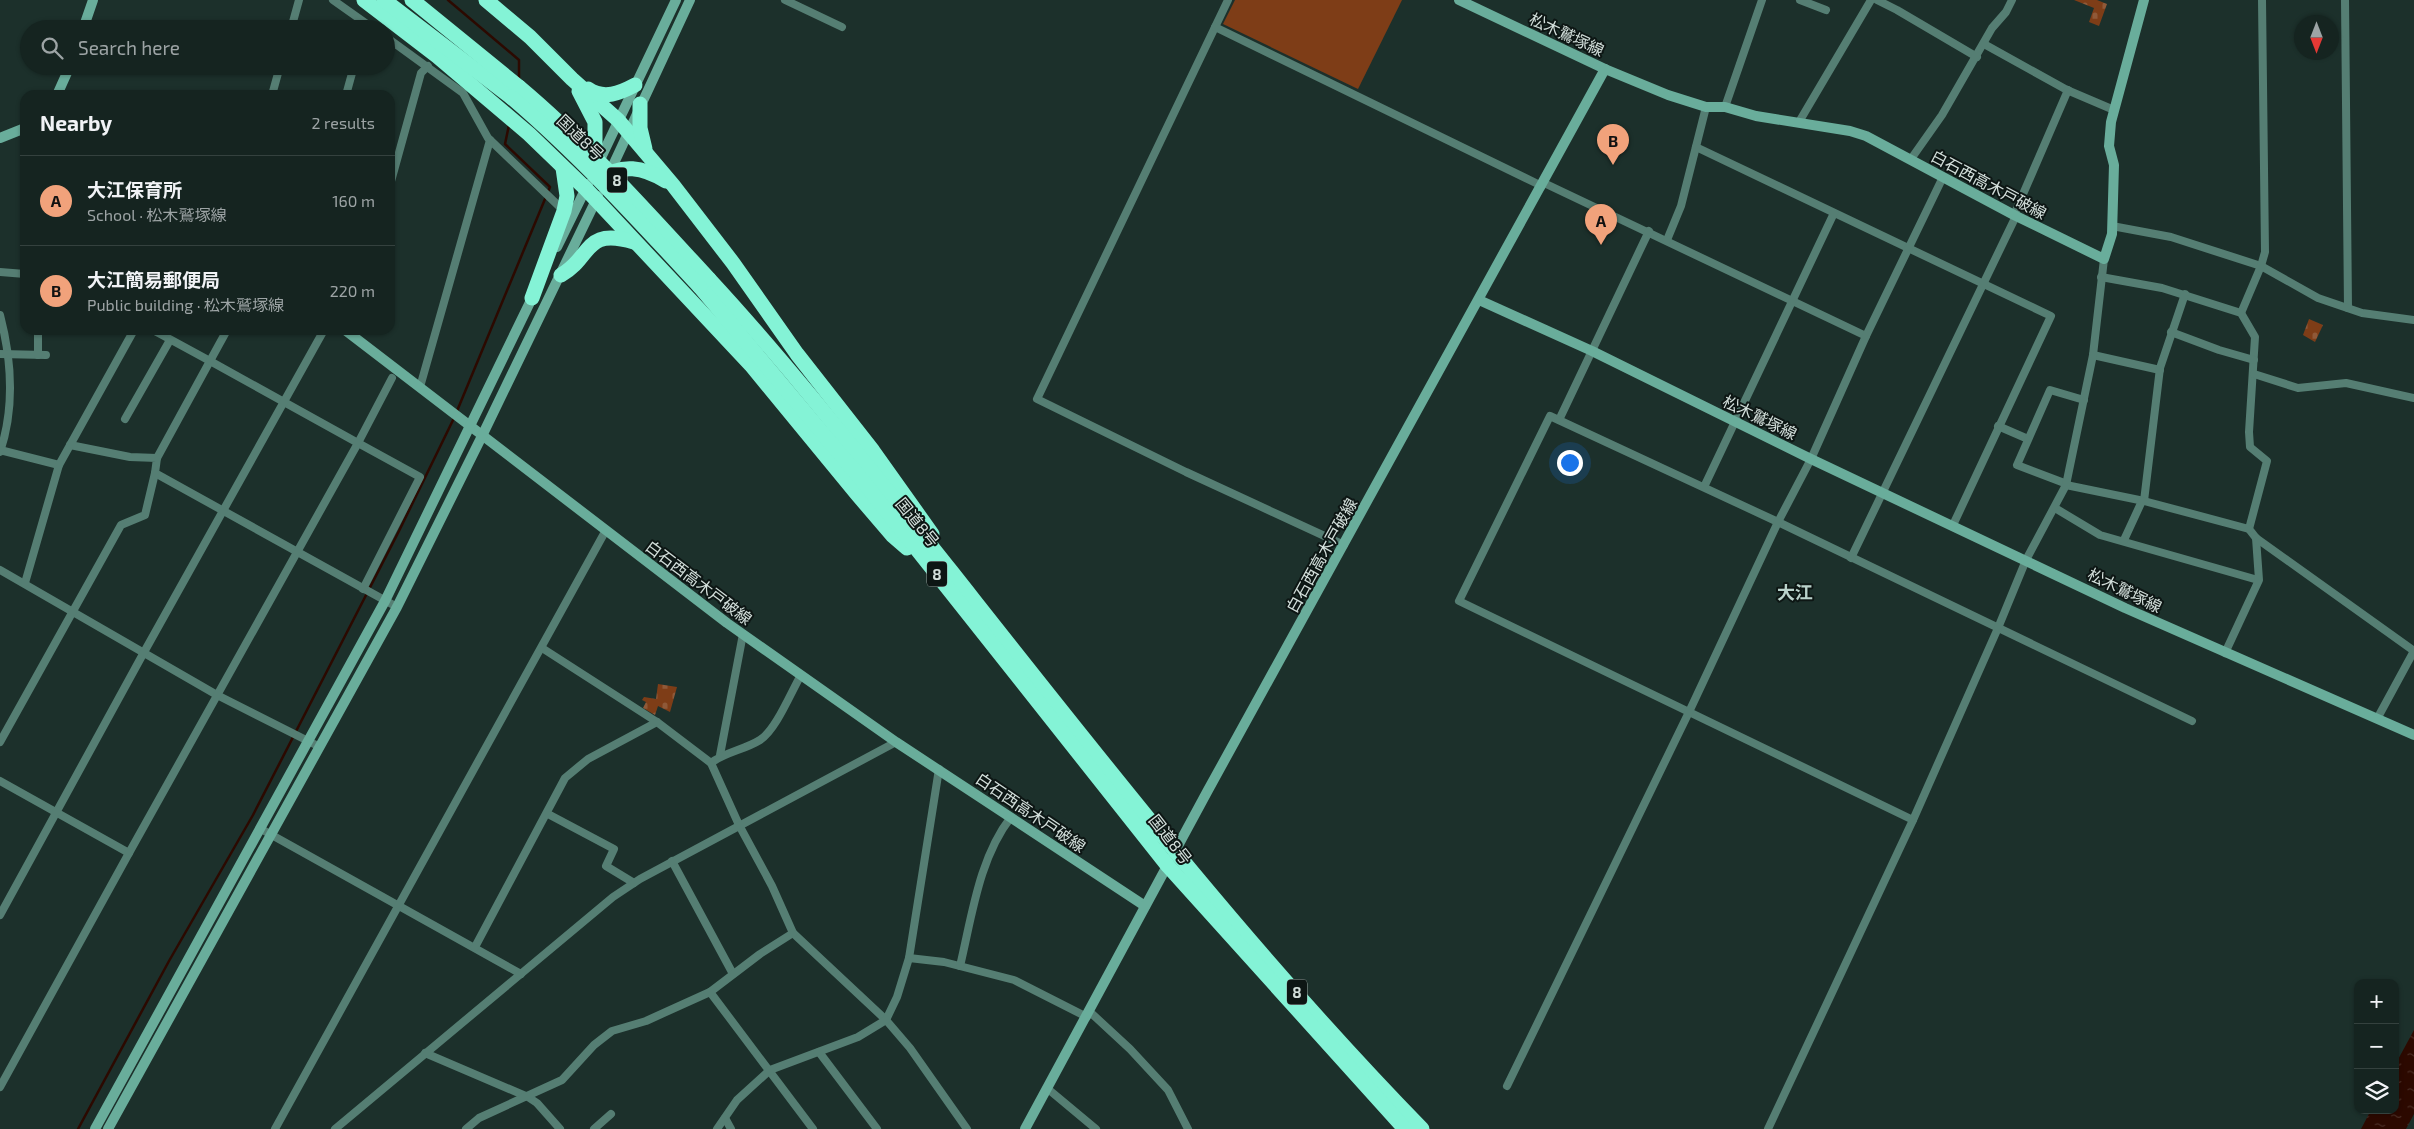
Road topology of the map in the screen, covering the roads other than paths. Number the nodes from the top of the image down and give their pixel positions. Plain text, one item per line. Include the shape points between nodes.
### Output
1 (93, 0) edge
2 (299, 0) edge
3 (333, 0) edge
4 (364, 0) edge
5 (384, 0) edge
6 (412, 0) edge
7 (486, 0) edge
8 (676, 0) edge
9 (690, 0) edge
10 (785, 0) edge
11 (1228, 0) edge
12 (1458, 0) edge
13 (1762, 0) edge
14 (1800, 0) edge
15 (1871, 0) edge
16 (1877, 0) edge
17 (1900, 0) edge
18 (2012, 0) edge
19 (2144, 0) edge
20 (2262, 0) edge
21 (2345, 0) edge
22 (1826, 10) dead end
23 (1897, 10) junction
24 (86, 20) edge
25 (293, 20) edge
26 (358, 20) edge
27 (390, 20) edge
28 (395, 24) edge
29 (842, 27) dead end
30 (1215, 27) junction
31 (395, 43) edge
32 (1984, 44) junction
33 (1977, 56) junction
34 (428, 66) junction
35 (1605, 69) junction
36 (66, 75) edge
37 (278, 75) edge
38 (352, 75) edge
39 (572, 79) junction
40 (635, 85) junction
41 (59, 90) edge
42 (273, 90) edge
43 (347, 90) edge
44 (2068, 90) junction
45 (515, 92) junction
46 (640, 104) junction
47 (1706, 107) junction
48 (1725, 107) junction
49 (2114, 110) junction
50 (618, 120) junction
51 (1799, 122) junction
52 (20, 130) edge
53 (628, 132) junction
54 (0, 138) edge
55 (490, 140) junction
56 (1696, 147) junction
57 (647, 154) junction
58 (1911, 159) junction
59 (395, 167) edge
60 (563, 168) junction
61 (611, 171) junction
62 (595, 172) junction
63 (1943, 177) junction
64 (1543, 184) junction
65 (673, 185) junction
66 (590, 195) junction
67 (564, 211) junction
68 (1834, 213) junction
69 (2015, 216) junction
70 (2112, 226) junction
71 (1649, 232) junction
72 (1666, 240) junction
73 (634, 242) junction
74 (1910, 249) junction
75 (2104, 259) junction
76 (2261, 266) junction
77 (0, 272) edge
78 (20, 274) edge
79 (561, 275) junction
80 (2101, 277) junction
81 (1982, 282) junction
82 (704, 283) junction
83 (2185, 294) junction
84 (532, 298) junction
85 (1479, 300) junction
86 (1792, 302) junction
87 (2348, 308) junction
88 (2241, 313) junction
89 (0, 315) edge
90 (2414, 320) edge
91 (2171, 332) junction
92 (39, 335) edge
93 (131, 335) edge
94 (162, 335) edge
95 (225, 335) edge
96 (321, 335) edge
97 (353, 335) edge
98 (1866, 336) junction
99 (3, 340) edge
100 (170, 340) junction
101 (1592, 351) junction
102 (9, 353) junction
103 (0, 354) edge
104 (2093, 356) junction
105 (2254, 360) junction
106 (210, 361) junction
107 (2160, 370) junction
108 (2254, 374) junction
109 (392, 378) dead end
110 (420, 387) junction
111 (2414, 398) edge
112 (2084, 400) junction
113 (283, 401) junction
114 (125, 419) dead end
115 (1559, 420) junction
116 (1735, 421) junction
117 (1998, 426) junction
118 (470, 427) junction
119 (482, 436) junction
120 (2028, 439) junction
121 (358, 443) junction
122 (70, 445) junction
123 (0, 451) edge
124 (157, 458) junction
125 (1811, 459) junction
126 (59, 465) junction
127 (155, 473) junction
128 (2067, 484) junction
129 (1704, 487) junction
130 (1883, 492) junction
131 (2143, 501) junction
132 (2055, 508) junction
133 (222, 512) junction
134 (1778, 522) junction
135 (1953, 525) junction
136 (606, 530) junction
137 (2249, 530) junction
138 (2256, 538) junction
139 (2124, 540) junction
140 (1344, 545) junction
141 (297, 552) junction
142 (1851, 558) junction
143 (2026, 560) junction
144 (0, 570) edge
145 (938, 576) junction
146 (2258, 580) junction
147 (25, 583) junction
148 (363, 589) junction
149 (973, 598) junction
150 (385, 601) junction
151 (397, 607) junction
152 (72, 611) junction
153 (1998, 628) junction
154 (743, 634) junction
155 (542, 648) junction
156 (2414, 651) edge
157 (2225, 653) junction
158 (143, 654) junction
159 (801, 675) junction
160 (217, 695) junction
161 (1689, 712) junction
162 (2377, 719) junction
163 (2192, 721) dead end
164 (657, 722) junction
165 (2414, 735) edge
166 (0, 742) edge
167 (309, 742) junction
168 (896, 742) junction
169 (320, 747) junction
170 (720, 756) junction
171 (711, 763) junction
172 (939, 770) junction
173 (0, 781) edge
174 (57, 812) junction
175 (548, 814) junction
176 (1011, 817) junction
177 (1913, 820) junction
178 (739, 826) junction
179 (261, 829) junction
180 (272, 834) junction
181 (1176, 850) junction
182 (129, 853) junction
183 (672, 861) junction
184 (1168, 866) junction
185 (634, 883) junction
186 (1147, 903) junction
187 (400, 905) junction
188 (0, 915) edge
189 (793, 933) junction
190 (475, 947) junction
191 (909, 958) junction
192 (960, 966) junction
193 (521, 974) junction
194 (733, 974) junction
195 (710, 992) junction
196 (1088, 1014) junction
197 (886, 1020) junction
198 (819, 1052) junction
199 (425, 1054) junction
200 (770, 1070) junction
201 (1507, 1086) dead end
202 (0, 1087) edge
203 (1048, 1089) junction
204 (528, 1097) junction
205 (611, 1114) dead end
206 (725, 1118) junction
207 (95, 1129) edge
208 (108, 1129) edge
209 (275, 1129) edge
210 (335, 1129) edge
211 (466, 1129) edge
212 (560, 1129) edge
213 (594, 1129) edge
214 (716, 1129) edge
215 (731, 1129) edge
216 (814, 1129) edge
217 (877, 1129) edge
218 (967, 1129) edge
219 (1025, 1129) edge
220 (1096, 1129) edge
221 (1188, 1129) edge
222 (1405, 1129) edge
223 (1422, 1129) edge
224 (1768, 1129) edge

1 - 24 main road
2 - 25 street
3 - 26 street
4 - 27 highway
5 - 45 highway, 国道8号 / 8
6 - 45 highway, 国道8号 / 8
7 - 39 highway via 530,37
8 - 40 main road
9 - 46 main road
10 - 29 street
11 - 30 street
12 - 35 main road, 松木鷲塚線
13 - 48 street
14 - 22 street
15 - 51 street
16 - 23 street
17 - 23 street
18 - 32 street
19 - 49 main road
20 - 76 street via 2265,206
21 - 87 street
23 - 33 street
28 - 60 highway via 514,121
30 - 64 street
30 - 140 street via 1037,398 1177,468
31 - 34 street
32 - 33 street
32 - 44 street
33 - 58 street via 1942,116
34 - 55 street via 463,93
34 - 59 street via 421,73
35 - 47 main road, 白石西高木戸破線
35 - 64 main road, 松木鷲塚線
36 - 41 main road
37 - 42 street
38 - 43 street
39 - 40 highway via 594,93 606,95 621,93
39 - 50 highway
39 - 62 highway via 595,122
40 - 50 main road
44 - 49 street
44 - 69 street
45 - 82 highway, 国道8号 / 8, bridge via 539,120
46 - 53 main road
46 - 57 highway via 641,141
47 - 48 main road, 白石西高木戸破線
47 - 56 street
48 - 51 main road, 白石西高木戸破線 via 1756,116
49 - 70 main road via 2109,146 2114,165
50 - 53 highway
50 - 62 main road
51 - 58 main road, 白石西高木戸破線 via 1866,136
52 - 54 main road
53 - 57 highway
53 - 61 main road
55 - 67 street
55 - 110 street
56 - 68 street
56 - 72 street via 1681,206
57 - 65 highway
58 - 63 main road, 白石西高木戸破線
60 - 66 highway
60 - 67 highway
61 - 65 highway via 638,168 652,172
61 - 66 highway
62 - 66 main road
63 - 69 main road, 白石西高木戸破線
63 - 74 street
64 - 71 street
64 - 85 main road, 松木鷲塚線
65 - 149 highway via 919,513
66 - 73 highway
66 - 79 main road
66 - 84 main road
67 - 84 highway
68 - 74 street
68 - 86 street
69 - 75 main road, 白石西高木戸破線
69 - 81 street
70 - 75 main road
70 - 76 street via 2171,237
71 - 72 street
71 - 101 street
72 - 86 street
73 - 79 highway via 605,238 592,243 570,270
73 - 145 highway via 751,365 892,535
74 - 81 street
74 - 98 street
75 - 80 street
76 - 87 street via 2318,298
76 - 88 street
77 - 78 street
79 - 119 main road
80 - 83 street
80 - 104 street
81 - 117 street via 2051,316
81 - 130 street
82 - 145 highway, 国道8号 / 8
82 - 149 highway, 国道8号 / 8 via 842,432
83 - 88 street
83 - 91 street
84 - 118 main road
85 - 101 main road, 松木鷲塚線
85 - 140 main road, 白石西高木戸破線
86 - 98 street
86 - 116 street
87 - 90 street
88 - 105 street via 2255,337
89 - 99 street
91 - 105 street
91 - 107 street
92 - 102 street via 42,355
93 - 122 street
94 - 100 street
95 - 106 street
96 - 113 street
97 - 110 main road, 白石西高木戸破線
98 - 125 street
99 - 102 street
100 - 106 street
100 - 114 street
101 - 115 street
101 - 116 main road, 松木鷲塚線
102 - 103 street
102 - 123 street via 10,416
104 - 107 street
104 - 112 street
105 - 108 street
106 - 113 street
106 - 124 street
107 - 131 street
108 - 111 street via 2298,388 2346,383
108 - 137 street via 2250,447 2267,461
109 - 121 street
110 - 118 main road, 白石西高木戸破線
112 - 120 street via 2050,390
112 - 128 street
113 - 121 street
113 - 133 street
115 - 129 street
115 - 161 street via 1550,416 1459,601
116 - 125 main road, 松木鷲塚線
116 - 129 street
117 - 120 street
117 - 135 street
118 - 119 main road, 白石西高木戸破線
118 - 150 main road
119 - 136 main road, 白石西高木戸破線
119 - 151 main road
120 - 128 street via 2016,464
121 - 141 street
121 - 148 street via 420,477
122 - 124 street via 130,457
122 - 126 street
123 - 126 street
124 - 127 street
125 - 130 main road, 松木鷲塚線
125 - 134 street
126 - 147 street
127 - 133 street
127 - 152 street via 145,515 121,524
128 - 131 street
128 - 132 street
129 - 134 street
130 - 135 main road, 松木鷲塚線
130 - 142 street
131 - 137 street
131 - 139 street
132 - 139 street via 2100,535
132 - 143 street
133 - 141 street
133 - 158 street
134 - 142 street
134 - 161 street
135 - 143 main road, 松木鷲塚線
136 - 154 main road, 白石西高木戸破線
136 - 155 street
137 - 138 street
138 - 146 street
138 - 156 street
139 - 146 street
140 - 181 main road, 白石西高木戸破線
141 - 148 street
141 - 160 street
142 - 153 street
143 - 153 street
143 - 157 main road, 松木鷲塚線
144 - 147 street
145 - 184 highway, 国道8号 / 8
146 - 157 street
147 - 152 street
148 - 150 street
149 - 181 highway, 国道8号 / 8
150 - 151 street
150 - 167 main road
151 - 169 main road
152 - 158 street
152 - 166 street
153 - 163 street
153 - 177 street
154 - 159 main road, 白石西高木戸破線
154 - 170 street
155 - 164 street
155 - 187 street via 416,870
156 - 162 street
157 - 162 main road, 松木鷲塚線
158 - 160 street
158 - 174 street
159 - 168 main road, 白石西高木戸破線
159 - 170 street via 765,736 738,751
160 - 167 street
160 - 182 street
161 - 177 street
161 - 201 street
162 - 165 main road, 松木鷲塚線
164 - 171 street
164 - 175 street via 588,759 565,778
167 - 169 street
167 - 179 main road
168 - 172 main road, 白石西高木戸破線
168 - 178 street
169 - 180 main road
170 - 171 street
171 - 178 street
172 - 176 main road, 白石西高木戸破線
172 - 191 street
173 - 174 street
174 - 182 street
174 - 188 street
175 - 185 street via 614,849 606,866
175 - 190 street
176 - 186 main road, 白石西高木戸破線
176 - 192 street via 986,862
177 - 224 street
178 - 183 street
178 - 189 street
179 - 180 street
179 - 207 main road
180 - 187 street
180 - 208 main road
181 - 184 main road, 白石西高木戸破線
181 - 223 highway, 国道8号 / 8 via 1267,958
182 - 202 street
183 - 185 street
183 - 194 street
184 - 186 main road, 白石西高木戸破線
184 - 222 highway, 国道8号 / 8
185 - 193 street
186 - 196 main road
187 - 190 street
187 - 209 street
189 - 194 street
189 - 197 street
190 - 193 street
191 - 192 street
191 - 197 street
192 - 196 street via 1014,980
193 - 199 street
194 - 195 street
195 - 200 street
195 - 204 street via 646,1021 612,1031 594,1045 562,1080
196 - 203 main road
196 - 221 street via 1130,1049 1168,1090
197 - 198 street via 858,1037
197 - 218 street via 910,1048
198 - 200 street
198 - 217 street
199 - 204 street
199 - 210 street
200 - 206 street via 738,1100
200 - 216 street
203 - 219 main road
203 - 220 street
204 - 211 street via 479,1118
204 - 212 street via 538,1103
205 - 213 street
206 - 214 street
206 - 215 street

